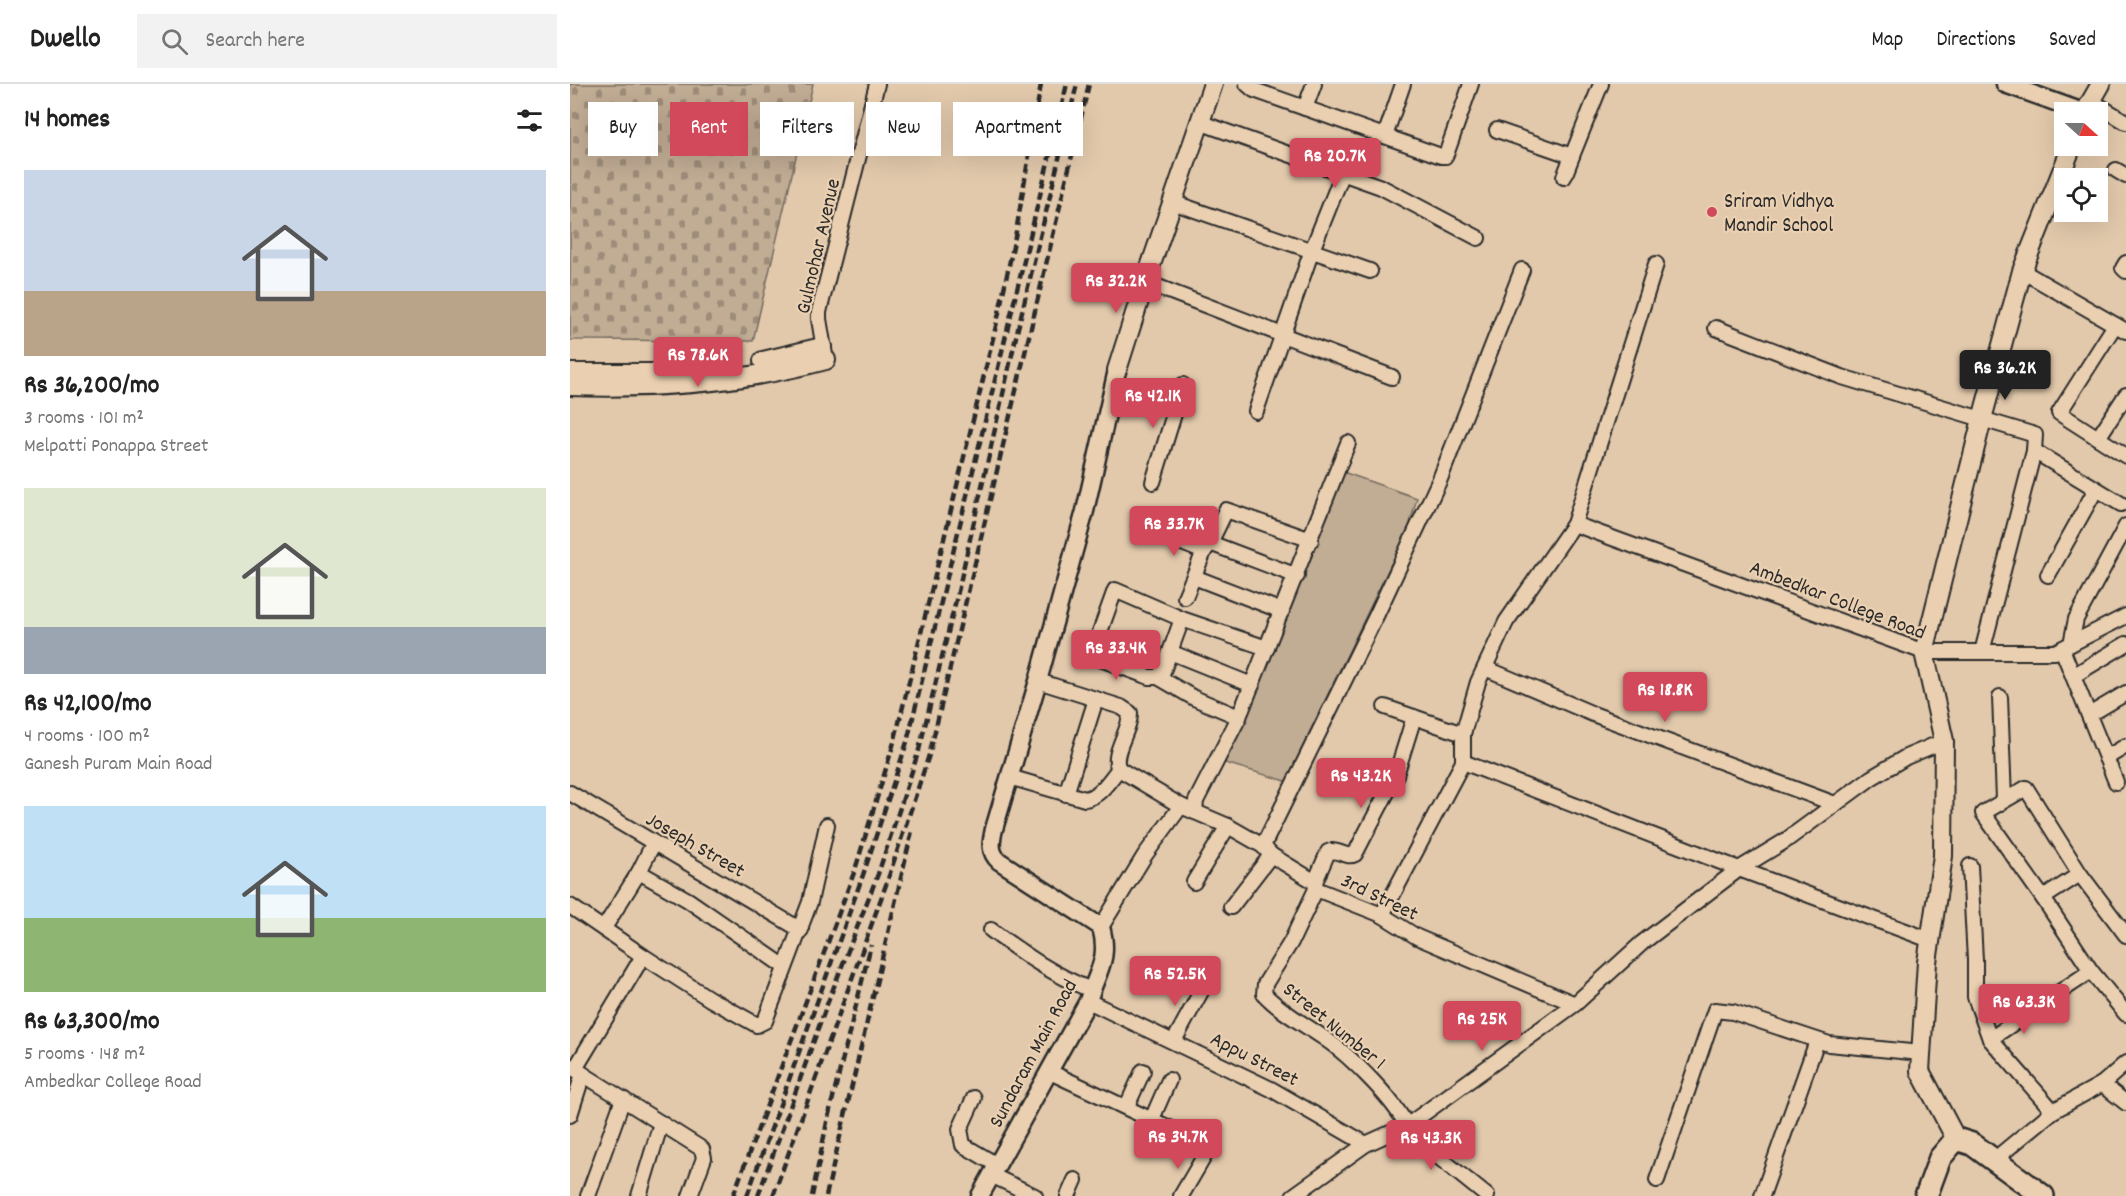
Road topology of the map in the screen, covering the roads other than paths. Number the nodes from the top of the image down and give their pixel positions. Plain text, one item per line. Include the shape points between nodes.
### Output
1 (877, 84) edge
2 (1213, 84) edge
3 (1247, 84) edge
4 (1314, 84) edge
5 (1403, 84) edge
6 (1471, 84) edge
7 (1601, 84) edge
8 (2005, 84) edge
9 (2101, 84) edge
10 (2063, 102) edge
11 (2090, 102) edge
12 (1305, 108) junction
13 (2108, 116) edge
14 (1199, 122) junction
15 (2126, 122) edge
16 (1497, 130) dead end
17 (1385, 136) junction
18 (1572, 156) junction
19 (2068, 156) edge
20 (1342, 175) junction
21 (1564, 177) dead end
22 (1172, 202) junction
23 (1478, 238) dead end
24 (1312, 250) junction
25 (2126, 263) edge
26 (1656, 264) dead end
27 (1522, 270) dead end
28 (1370, 271) dead end
29 (2022, 271) junction
30 (2126, 271) edge
31 (1145, 282) junction
32 (1716, 328) dead end
33 (2120, 328) edge
34 (1282, 334) junction
35 (824, 353) joint
36 (1117, 370) joint
37 (1392, 376) dead end
38 (570, 377) edge
39 (1183, 385) dead end
40 (2126, 395) edge
41 (1256, 411) dead end
42 (1982, 419) junction
43 (2098, 438) junction
44 (1348, 443) dead end
45 (2034, 451) junction
46 (2126, 456) edge
47 (1153, 482) dead end
48 (2096, 489) junction
49 (2124, 502) edge
50 (1574, 524) junction
51 (2126, 525) edge
52 (1139, 526) dead end
53 (1311, 540) junction
54 (1207, 548) junction
55 (2048, 575) dead end
56 (1297, 576) junction
57 (1194, 577) junction
58 (1185, 597) dead end
59 (1282, 611) junction
60 (2126, 616) edge
61 (1182, 619) junction
62 (2126, 645) edge
63 (2067, 646) junction
64 (1267, 648) junction
65 (1170, 652) junction
66 (1924, 652) junction
67 (1982, 652) junction
68 (1485, 668) junction
69 (2073, 676) junction
70 (1158, 677) junction
71 (1038, 681) junction
72 (1252, 685) junction
73 (2126, 693) edge
74 (2000, 697) dead end
75 (1096, 699) junction
76 (1385, 707) dead end
77 (2089, 715) junction
78 (1239, 717) junction
79 (1414, 717) junction
80 (1462, 734) junction
81 (1944, 741) junction
82 (2126, 746) edge
83 (2106, 758) junction
84 (1463, 762) junction
85 (1119, 769) junction
86 (1009, 777) junction
87 (2116, 782) dead end
88 (570, 793) edge
89 (1066, 794) junction
90 (2004, 799) junction
91 (1835, 804) junction
92 (1181, 806) junction
93 (1195, 812) junction
94 (827, 825) dead end
95 (1228, 826) junction
96 (653, 844) junction
97 (1267, 851) junction
98 (1970, 866) dead end
99 (1739, 869) junction
100 (639, 872) junction
101 (2080, 874) junction
102 (1194, 882) dead end
103 (1316, 886) junction
104 (2043, 898) junction
105 (570, 906) edge
106 (1231, 907) dead end
107 (1382, 915) junction
108 (1101, 927) junction
109 (604, 928) junction
110 (801, 930) junction
111 (991, 930) dead end
112 (2126, 935) edge
113 (1930, 940) junction
114 (643, 956) junction
115 (785, 967) junction
116 (2091, 971) junction
117 (1203, 988) dead end
118 (1090, 995) junction
119 (1575, 1004) junction
120 (2126, 1014) edge
121 (1990, 1039) junction
122 (1174, 1041) junction
123 (1817, 1041) junction
124 (1921, 1053) junction
125 (2126, 1063) edge
126 (576, 1070) edge
127 (1143, 1071) dead end
128 (1050, 1072) junction
129 (1169, 1080) dead end
130 (2102, 1084) junction
131 (974, 1098) dead end
132 (623, 1099) junction
133 (2126, 1103) edge
134 (1126, 1106) junction
135 (2053, 1111) junction
136 (570, 1115) edge
137 (1152, 1119) junction
138 (661, 1123) junction
139 (1408, 1125) junction
140 (1956, 1139) junction
141 (1366, 1144) junction
142 (1994, 1160) junction
143 (994, 1170) junction
144 (1075, 1180) dead end
145 (1657, 1180) dead end
146 (588, 1196) edge
147 (639, 1196) edge
148 (690, 1196) edge
149 (980, 1196) edge
150 (1035, 1196) edge
151 (1068, 1196) edge
152 (1181, 1196) edge
153 (1293, 1196) edge
154 (1486, 1196) edge
155 (1762, 1196) edge
156 (1926, 1196) edge
157 (2043, 1196) edge

1 - 35 street, Gulmohar Avenue via 822,301 819,319
2 - 14 main road
3 - 12 street
4 - 12 street
5 - 17 street
6 - 17 street via 1445,156
7 - 18 street
8 - 10 street
9 - 11 main road
12 - 17 street
13 - 15 street
14 - 20 street
14 - 22 main road
16 - 18 street
18 - 21 street
19 - 29 main road
20 - 23 street via 1381,188
20 - 24 street
22 - 24 street
22 - 31 main road
24 - 28 street
24 - 34 street
25 - 30 street
26 - 50 street
27 - 97 street via 1440,479
29 - 33 street
29 - 42 main road
31 - 34 street
31 - 36 main road
32 - 42 street via 1842,377
33 - 43 street via 2058,413
34 - 37 street
34 - 41 street
35 - 38 main road via 733,367
36 - 71 street via 1085,511
39 - 47 street
40 - 43 street
42 - 45 street via 2035,435
42 - 66 main road
43 - 46 street
44 - 53 street
45 - 48 street
45 - 67 street
48 - 49 street
48 - 55 street
50 - 66 street, Ambedkar College Road
50 - 68 street via 1506,622
51 - 63 street via 2076,619
52 - 54 street via 1200,550
53 - 54 street via 1226,510
53 - 56 street
54 - 56 street
54 - 57 street
56 - 59 street
57 - 58 street
57 - 59 street
59 - 64 street
60 - 63 street
61 - 64 street
61 - 65 street
61 - 70 street via 1115,590 1092,654
62 - 69 street
63 - 67 street via 2055,652
63 - 69 street
64 - 72 street
65 - 70 street
65 - 72 street
66 - 67 street
66 - 81 main road, Ambedkar College Road
68 - 80 street
68 - 91 street via 1593,714
69 - 77 street
70 - 78 street
71 - 75 street
71 - 86 street
72 - 78 street
73 - 77 street
74 - 90 street
75 - 85 street via 1130,713 1116,759
75 - 89 street
76 - 79 street
77 - 83 street
78 - 93 street via 1196,801
79 - 80 street
79 - 103 street via 1396,775 1355,854 1328,852
80 - 84 street
81 - 91 street via 1906,757
81 - 113 main road, Ambedkar College Road via 1943,856
82 - 83 street
83 - 87 street
84 - 99 street
84 - 107 street
85 - 89 street via 1093,797
85 - 92 street, 3rd Street
86 - 89 street
86 - 108 street via 992,838 993,856
88 - 96 street, Joseph Street
90 - 101 street via 2026,788
90 - 104 street via 1983,813
91 - 99 street
92 - 93 street, 3rd Street
92 - 108 street via 1145,855
93 - 95 street, 3rd Street
94 - 110 street
95 - 97 street, 3rd Street
95 - 102 street
96 - 100 street
96 - 110 street, Joseph Street
97 - 103 street, 3rd Street
97 - 106 street
98 - 121 street via 1975,997
99 - 113 street
99 - 119 street via 1642,943
100 - 109 street
100 - 115 street via 688,900
101 - 104 street
101 - 112 street
103 - 107 street, 3rd Street
103 - 139 street, Street Number 1 via 1291,942 1265,984 1264,994 1336,1048 1378,1087
104 - 116 street
105 - 109 street
107 - 119 street, 3rd Street via 1417,937
108 - 118 street, Sundaram Main Road via 1103,962
109 - 114 street
110 - 115 street
111 - 118 street, Appu Street
113 - 124 main road, Ambedkar College Road
114 - 115 street via 757,1026 765,1021
114 - 126 street
116 - 120 street
116 - 121 street
117 - 122 street
118 - 122 street, Appu Street
118 - 128 street, Sundaram Main Road
119 - 139 street
121 - 135 street
122 - 141 street, Appu Street via 1272,1089
123 - 124 street
123 - 145 street via 1733,1012 1715,1010
123 - 155 street
124 - 140 main road, Ambedkar College Road via 1920,1071
125 - 130 street
126 - 132 street
126 - 136 street
127 - 134 street
128 - 134 street
128 - 143 street, Sundaram Main Road
129 - 137 street
130 - 133 street
130 - 135 street
131 - 143 street via 960,1129 963,1145
132 - 138 street
132 - 146 street
134 - 137 street
135 - 142 street
137 - 152 street via 1205,1148 1205,1155
138 - 147 street
138 - 148 street via 704,1151
139 - 141 street
139 - 154 street via 1410,1134
140 - 142 main road via 1972,1144
140 - 156 main road via 1940,1158
141 - 153 street
142 - 157 main road
143 - 149 street, Sundaram Main Road
143 - 150 street
144 - 151 street

